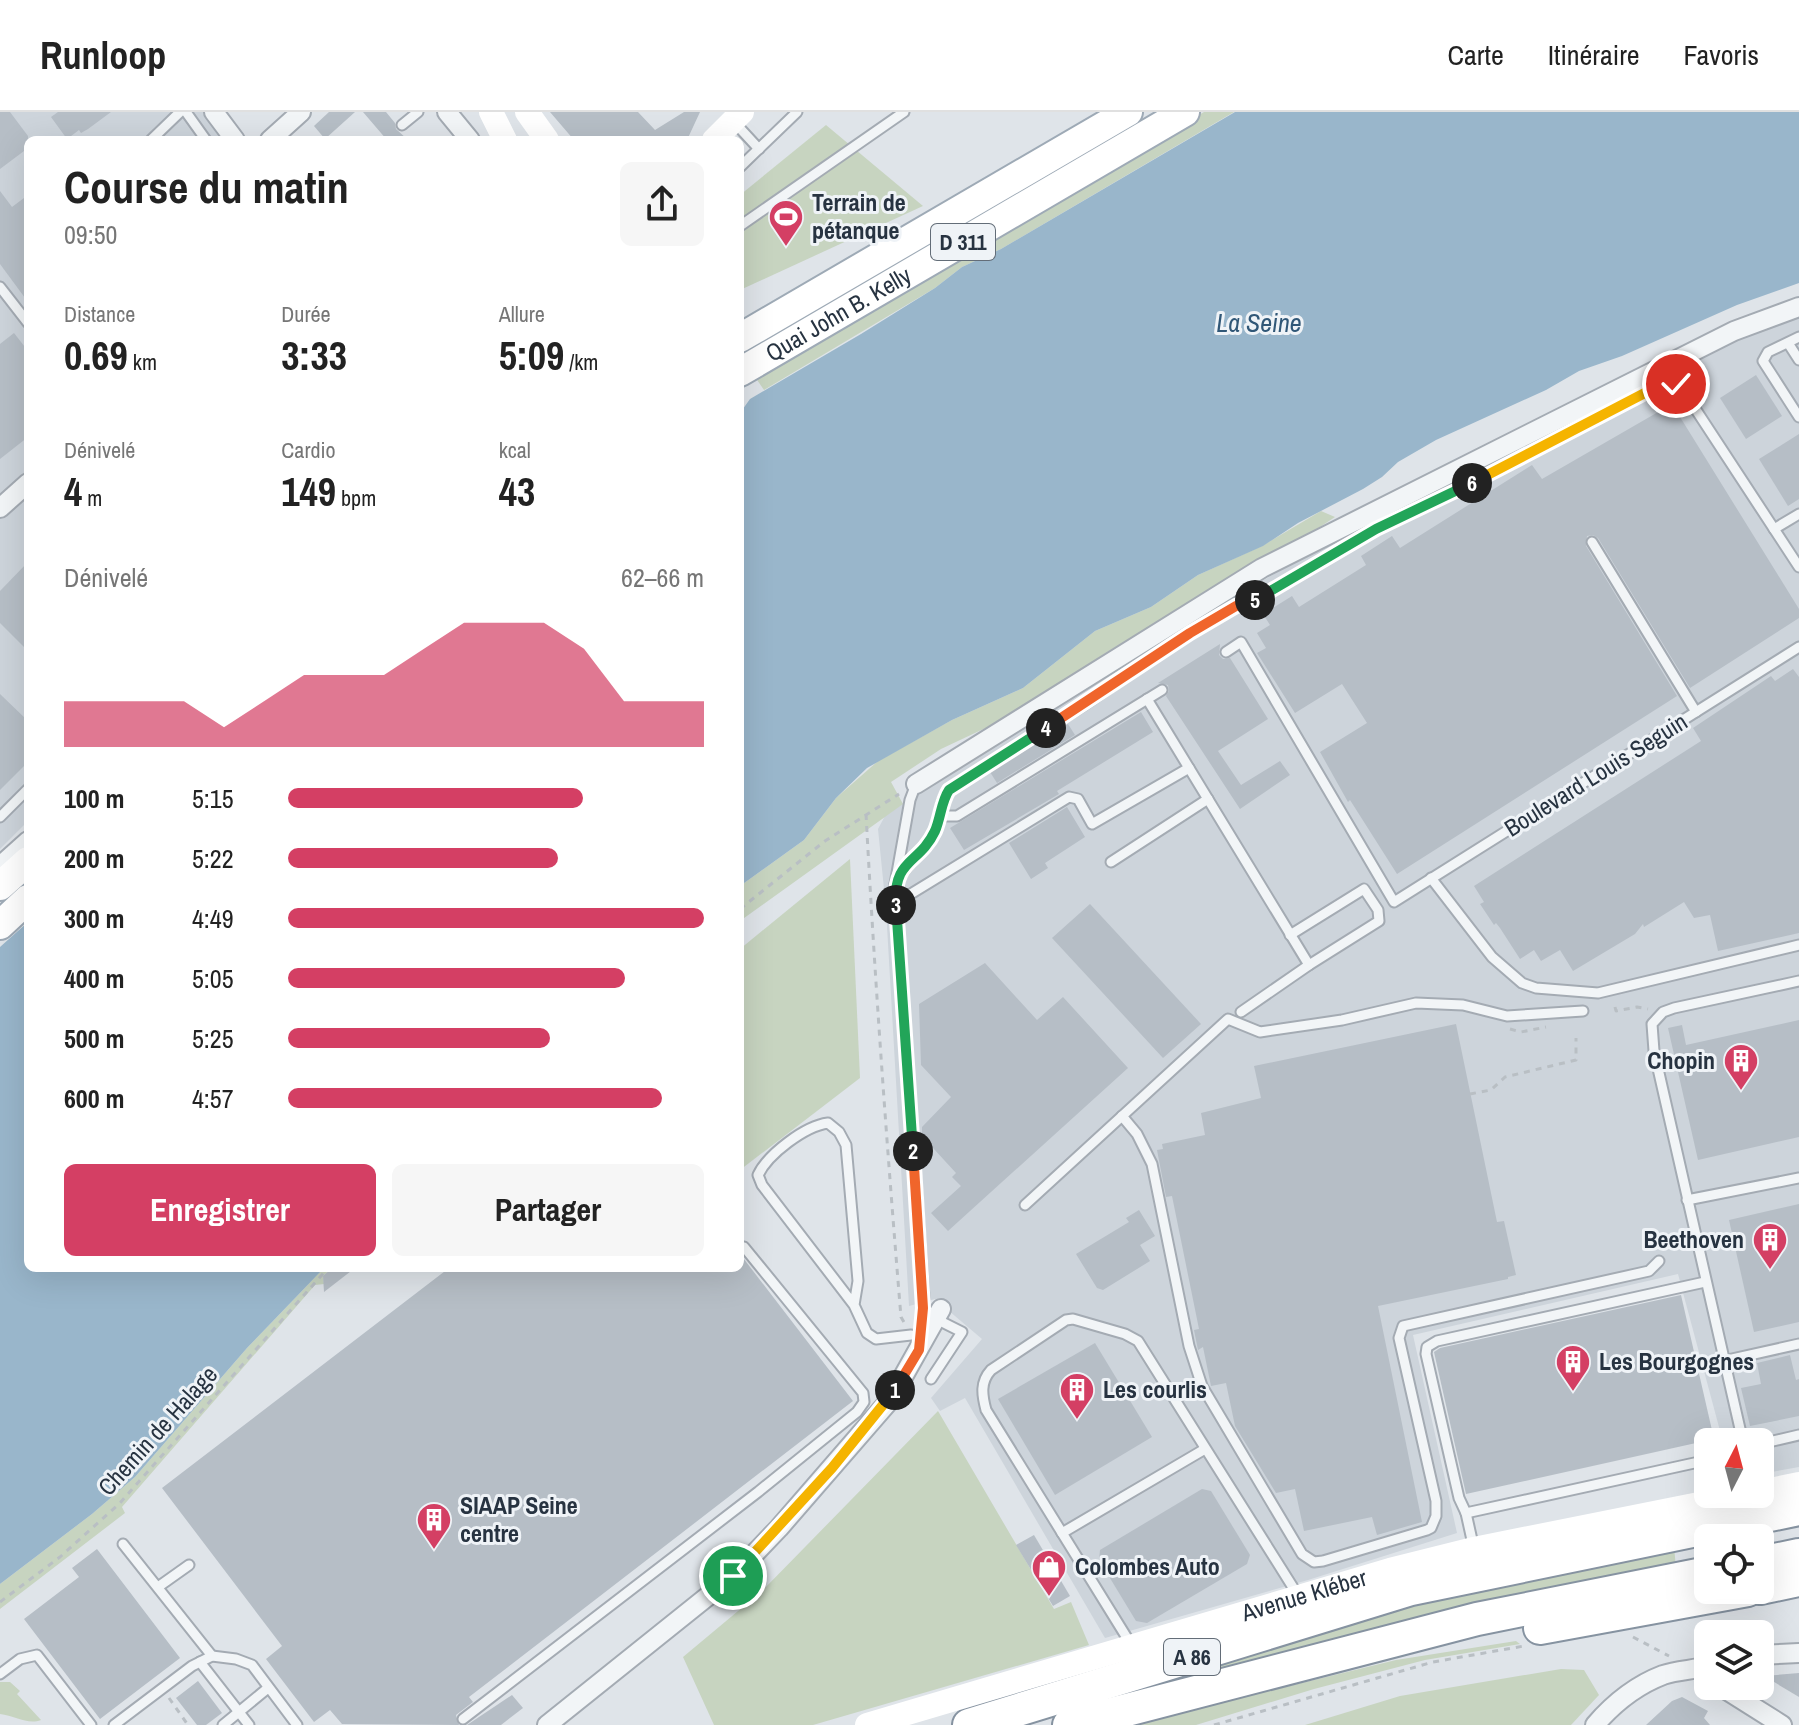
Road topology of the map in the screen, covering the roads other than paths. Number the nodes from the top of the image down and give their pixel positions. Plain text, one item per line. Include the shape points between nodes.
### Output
1 (180, 112) edge
2 (186, 112) edge
3 (214, 112) edge
4 (301, 112) edge
5 (418, 112) edge
6 (447, 112) edge
7 (491, 112) edge
8 (527, 112) edge
9 (797, 112) edge
10 (904, 112) edge
11 (1128, 112) edge
12 (1185, 112) edge
13 (738, 117) edge
14 (402, 125) dead end
15 (155, 136) edge
16 (203, 136) edge
17 (232, 136) edge
18 (274, 136) edge
19 (467, 136) edge
20 (503, 136) edge
21 (544, 136) edge
22 (718, 136) edge
23 (759, 149) junction
24 (744, 163) edge
25 (744, 223) edge
26 (0, 287) edge
27 (1799, 307) edge
28 (24, 318) edge
29 (744, 336) edge
30 (1799, 337) edge
31 (1788, 343) junction
32 (1799, 360) edge
33 (744, 370) edge
34 (1799, 417) edge
35 (24, 487) edge
36 (0, 508) edge
37 (1799, 514) edge
38 (1774, 529) junction
39 (1592, 542) dead end
40 (1799, 567) edge
41 (1799, 647) edge
42 (1226, 652) dead end
43 (1162, 690) dead end
44 (1147, 699) junction
45 (1696, 712) junction
46 (1189, 768) junction
47 (916, 784) joint
48 (24, 793) edge
49 (1208, 799) junction
50 (940, 816) junction
51 (0, 817) edge
52 (24, 845) edge
53 (1111, 862) dead end
54 (24, 865) edge
55 (0, 866) edge
56 (1431, 878) junction
57 (895, 884) junction
58 (0, 886) edge
59 (24, 903) edge
60 (896, 903) junction
61 (0, 925) edge
62 (1290, 935) junction
63 (1799, 945) edge
64 (1309, 965) junction
65 (1799, 981) edge
66 (1583, 1011) dead end
67 (1241, 1012) dead end
68 (1122, 1116) junction
69 (1799, 1178) edge
70 (1687, 1200) junction
71 (1025, 1205) dead end
72 (744, 1247) dead end
73 (1659, 1261) dead end
74 (1705, 1282) junction
75 (854, 1305) junction
76 (938, 1314) joint
77 (915, 1342) junction
78 (1799, 1344) edge
79 (1723, 1361) junction
80 (931, 1379) dead end
81 (1740, 1428) edge
82 (1799, 1435) edge
83 (1774, 1441) edge
84 (1205, 1449) junction
85 (1694, 1463) edge
86 (1799, 1484) edge
87 (1774, 1489) edge
88 (1694, 1505) edge
89 (1799, 1509) edge
90 (1466, 1513) junction
91 (1062, 1533) junction
92 (123, 1544) dead end
93 (1474, 1549) junction
94 (1799, 1555) edge
95 (1774, 1560) edge
96 (189, 1565) dead end
97 (1694, 1576) edge
98 (1799, 1580) edge
99 (1774, 1585) edge
100 (158, 1587) junction
101 (1299, 1597) junction
102 (1694, 1600) edge
103 (1417, 1633) junction
104 (1132, 1647) junction
105 (1799, 1653) edge
106 (1774, 1654) edge
107 (212, 1656) junction
108 (200, 1662) junction
109 (1694, 1672) edge
110 (0, 1674) edge
111 (268, 1688) junction
112 (1742, 1700) edge
113 (239, 1712) junction
114 (463, 1719) dead end
115 (91, 1725) edge
116 (114, 1725) edge
117 (223, 1725) edge
118 (249, 1725) edge
119 (297, 1725) edge
120 (547, 1725) edge
121 (867, 1725) edge
122 (969, 1725) edge
123 (1069, 1725) edge
124 (1595, 1725) edge
125 (1782, 1725) edge

1 - 15 lane
2 - 16 lane
3 - 17 street
4 - 18 street
5 - 14 lane
6 - 19 street
7 - 20 street
8 - 21 street
9 - 23 lane
10 - 25 lane
11 - 29 main road, Quai John B. Kelly / D 311
12 - 33 main road, Quai John B. Kelly / D 311
13 - 22 street
13 - 23 lane
23 - 24 lane
26 - 28 lane
27 - 47 street via 1734,331 1262,568
30 - 31 lane
31 - 32 lane
31 - 34 lane via 1768,352 1763,361
35 - 36 street
37 - 38 lane
38 - 40 lane
38 - 50 lane via 1683,390 1664,383 1236,606 949,790
39 - 45 lane
41 - 45 lane, Boulevard Louis Seguin
42 - 56 lane, Boulevard Louis Seguin via 1241,642 1394,902
43 - 44 lane
44 - 46 lane
44 - 50 lane via 957,816
45 - 56 lane, Boulevard Louis Seguin
46 - 49 lane
46 - 60 lane via 1092,824 1078,799 1069,797
47 - 57 lane
48 - 51 lane
49 - 53 lane
49 - 62 lane
50 - 57 lane via 926,845
52 - 55 street
54 - 58 main road
56 - 63 lane via 1492,957 1536,988 1598,993
57 - 60 lane
59 - 61 main road
60 - 77 lane via 924,1297
62 - 64 lane
62 - 64 lane via 1364,889 1378,910 1379,921
64 - 67 lane
65 - 70 lane via 1663,1012 1652,1024
66 - 68 lane via 1507,1016 1463,1005 1416,1003 1260,1032 1228,1019
68 - 71 lane
68 - 73 lane via 1152,1164 1202,1386 1307,1559 1320,1562 1427,1530 1435,1521 1436,1501 1399,1338 1403,1326 1649,1271
69 - 70 lane
70 - 74 lane
72 - 114 lane via 863,1393 864,1402 758,1492
74 - 79 lane
74 - 90 lane via 1427,1347
75 - 75 lane via 758,1175 812,1125 828,1123 846,1145 858,1281
75 - 77 lane via 867,1333 876,1339
76 - 77 street
76 - 80 lane via 962,1332
77 - 120 street via 890,1400 733,1576
78 - 79 lane
79 - 81 lane
82 - 83 lane
84 - 91 lane
84 - 91 lane via 1138,1341 1066,1320 991,1370 983,1387 986,1410
84 - 101 lane
85 - 90 lane
86 - 87 street
88 - 93 street, Avenue Kléber
89 - 122 highway, A 86 via 1411,1589
90 - 93 lane
91 - 104 lane
92 - 100 lane
93 - 101 street, Avenue Kléber
94 - 95 highway
96 - 100 lane
97 - 103 highway, A 86
98 - 99 highway
100 - 107 lane
101 - 104 street, Avenue Kléber
102 - 103 highway via 1439,1645
103 - 123 highway, A 86
104 - 121 street, Avenue Kléber
105 - 106 street
107 - 108 lane
107 - 111 lane via 252,1665
108 - 113 lane
108 - 116 lane
109 - 124 street via 1647,1683
110 - 115 lane via 20,1659 37,1655
111 - 113 lane
111 - 119 lane
112 - 125 street
113 - 117 lane
113 - 118 lane

